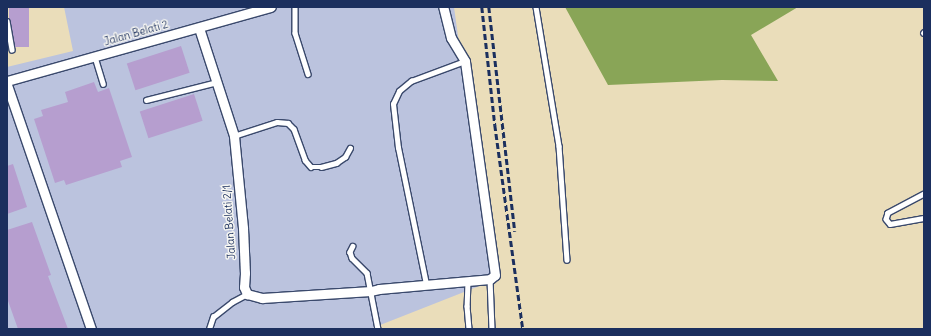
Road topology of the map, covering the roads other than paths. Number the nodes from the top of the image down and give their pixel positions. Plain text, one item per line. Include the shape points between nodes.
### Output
1 (271, 7) edge
2 (295, 7) edge
3 (443, 7) edge
4 (536, 7) edge
5 (7, 21) edge
6 (199, 28) junction
7 (12, 50) dead end
8 (95, 57) junction
9 (464, 61) junction
10 (308, 74) dead end
11 (7, 81) edge
12 (217, 82) junction
13 (103, 84) dead end
14 (7, 85) edge
15 (146, 100) dead end
16 (234, 136) junction
17 (350, 148) dead end
18 (924, 194) edge
19 (924, 218) edge
20 (353, 246) dead end
21 (567, 260) dead end
22 (490, 279) junction
23 (468, 281) junction
24 (426, 284) junction
25 (371, 291) junction
26 (247, 294) junction
27 (91, 329) edge
28 (210, 329) edge
29 (378, 329) edge
30 (469, 329) edge
31 (492, 329) edge

1 - 6 street, Jalan Belati 2
2 - 10 lane via 295,33
3 - 9 street via 451,38
4 - 21 lane via 559,146
5 - 7 lane
6 - 8 street, Jalan Belati 2
6 - 12 street, Jalan Belati 2/1
8 - 11 street, Jalan Belati 2
8 - 13 lane
9 - 22 street via 495,272
9 - 24 lane via 411,81 399,91 393,104 398,148
12 - 15 lane
12 - 16 street, Jalan Belati 2/1
14 - 27 street
16 - 17 lane via 277,122 288,123 294,129 304,160 311,167 336,163 345,157
16 - 26 street, Jalan Belati 2/1 via 243,228 244,287
18 - 19 lane via 888,213 886,219 890,224
20 - 25 lane via 350,252 352,258 367,273
22 - 23 street
22 - 31 lane
23 - 24 street
23 - 30 lane
24 - 25 street
25 - 26 street via 262,298
25 - 29 lane
26 - 28 lane via 213,317

